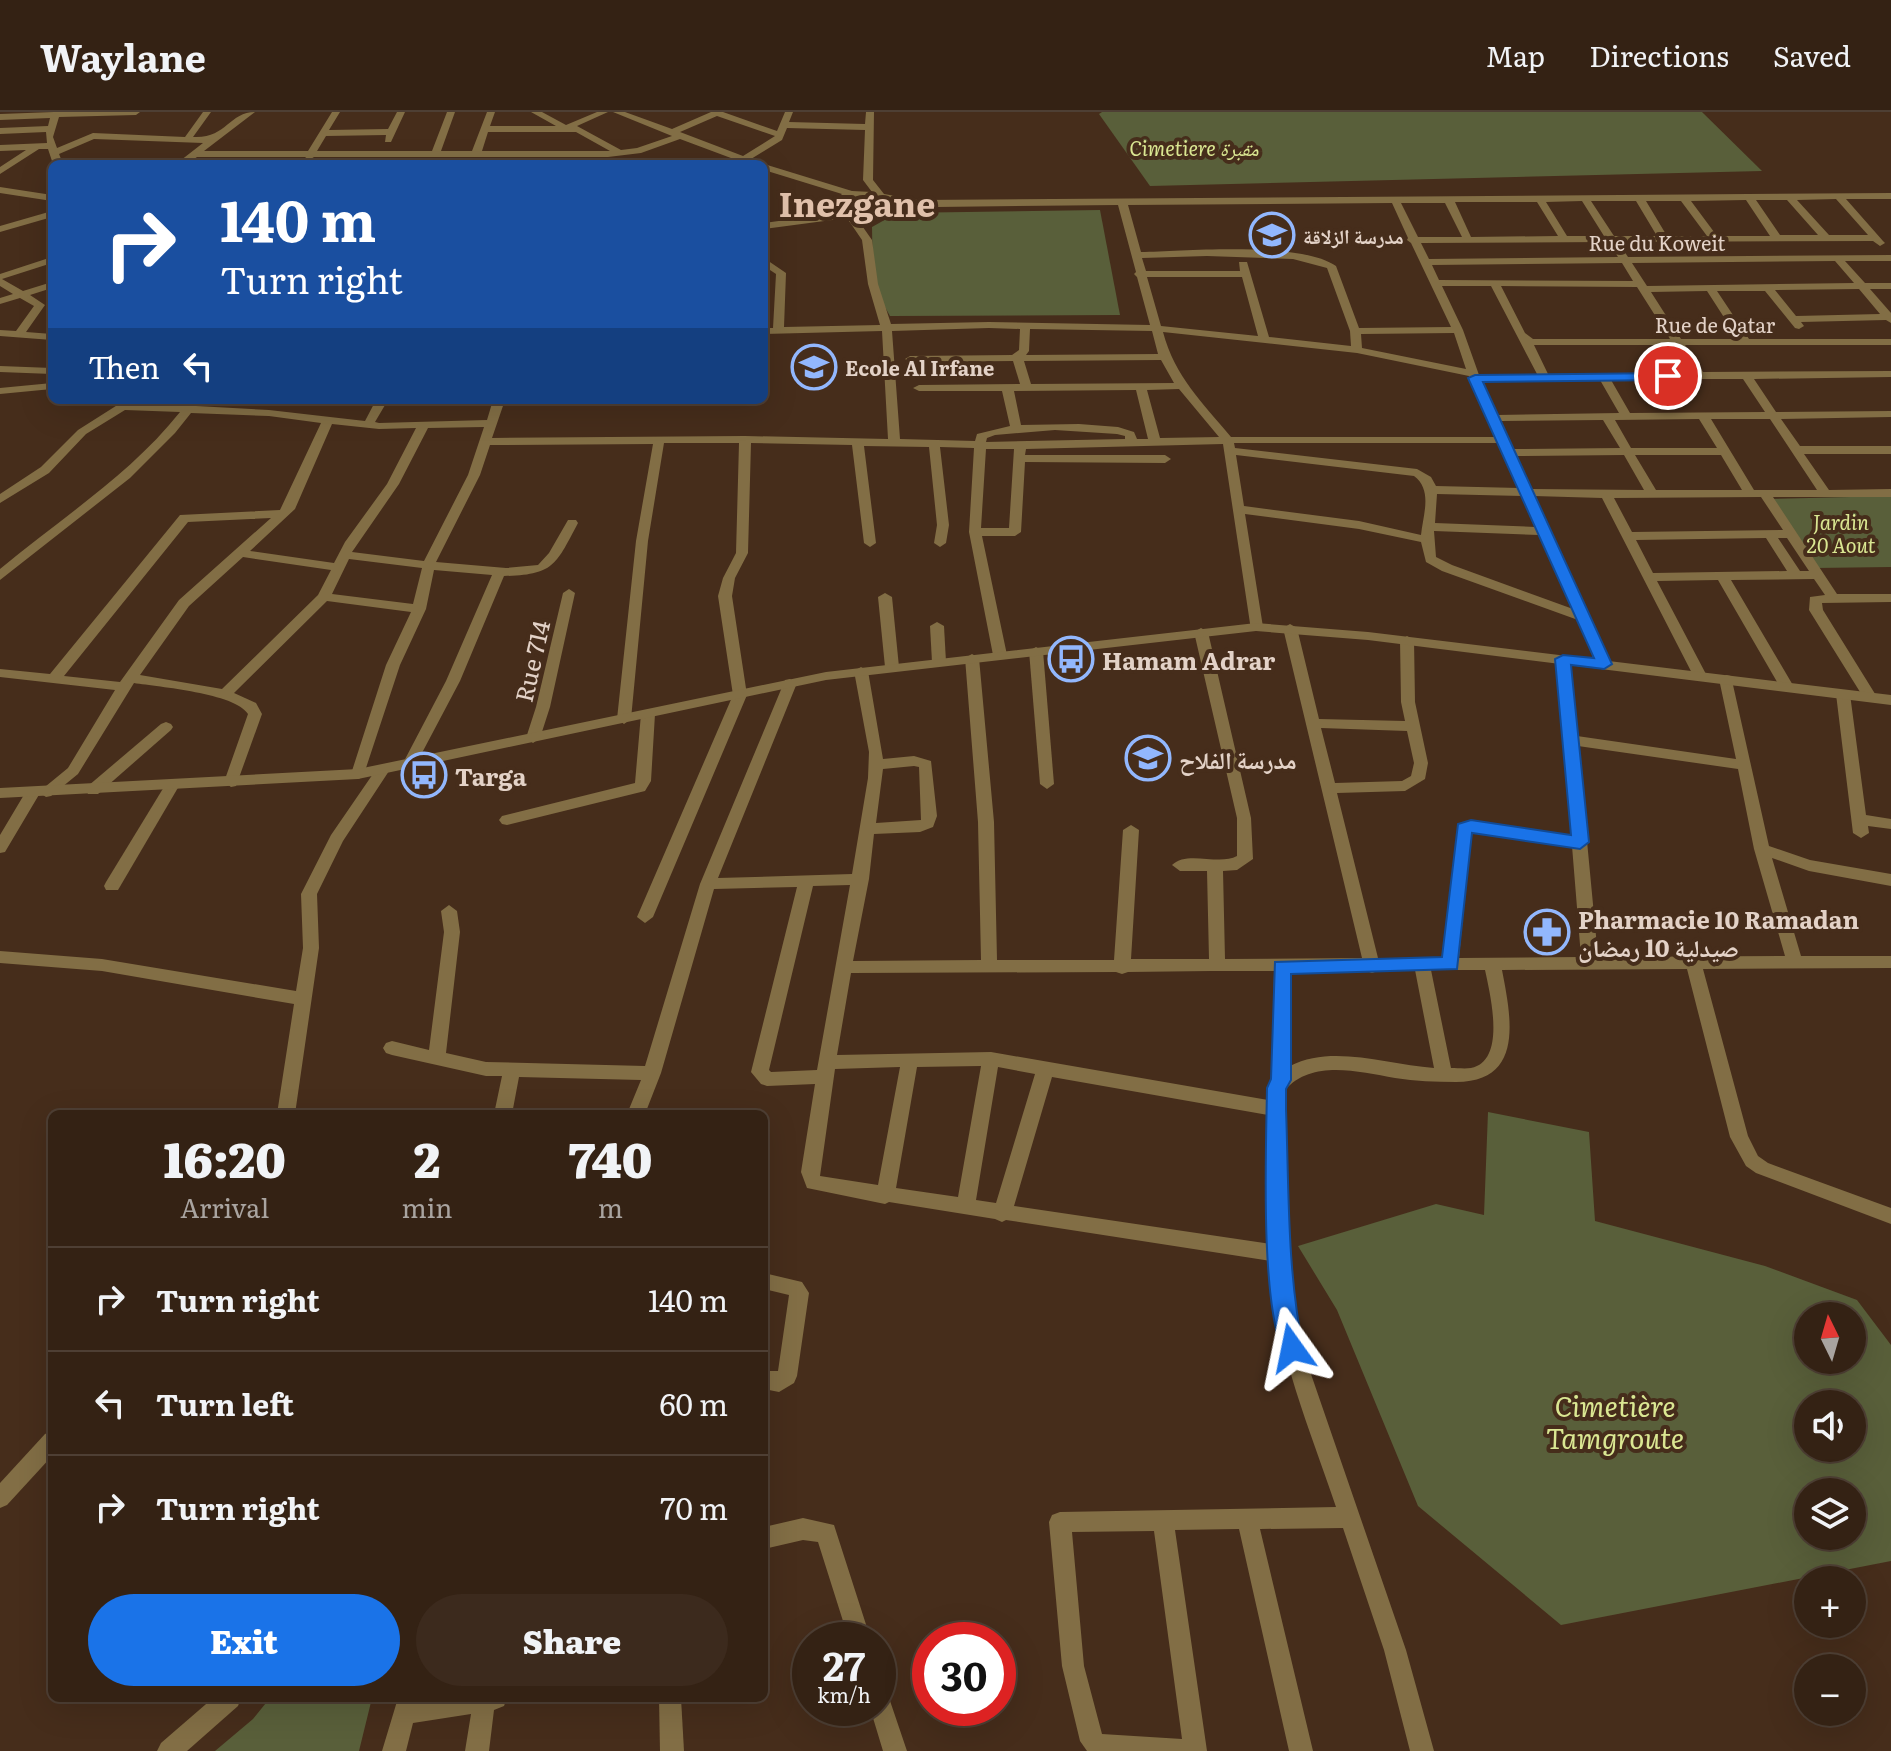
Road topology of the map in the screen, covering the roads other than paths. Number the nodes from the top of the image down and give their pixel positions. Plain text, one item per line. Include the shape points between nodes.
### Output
1 (135, 112) edge
2 (207, 112) edge
3 (251, 112) edge
4 (262, 112) edge
5 (336, 112) edge
6 (401, 112) edge
7 (451, 112) edge
8 (491, 112) edge
9 (535, 112) edge
10 (604, 112) edge
11 (617, 112) edge
12 (717, 112) edge
13 (789, 112) edge
14 (861, 112) edge
15 (870, 112) edge
16 (43, 113) edge
17 (78, 113) edge
18 (654, 113) edge
19 (56, 114) edge
20 (0, 117) edge
21 (127, 120) dead end
22 (637, 120) junction
23 (865, 127) junction
24 (524, 128) junction
25 (566, 128) junction
26 (50, 129) junction
27 (118, 129) dead end
28 (485, 129) junction
29 (783, 130) junction
30 (0, 131) edge
31 (392, 132) junction
32 (323, 133) junction
33 (675, 135) junction
34 (110, 137) junction
35 (187, 140) junction
36 (215, 141) junction
37 (37, 146) junction
38 (0, 148) edge
39 (51, 150) junction
40 (620, 153) junction
41 (476, 154) junction
42 (516, 154) junction
43 (586, 154) junction
44 (207, 155) junction
45 (381, 155) junction
46 (435, 155) junction
47 (309, 157) junction
48 (195, 159) edge
49 (56, 160) edge
50 (395, 160) edge
51 (581, 160) edge
52 (744, 160) joint
53 (768, 169) edge
54 (0, 171) edge
55 (806, 183) junction
56 (0, 190) edge
57 (852, 194) junction
58 (1891, 196) edge
59 (48, 197) edge
60 (1749, 197) junction
61 (1790, 197) junction
62 (1839, 197) junction
63 (1639, 198) junction
64 (1684, 198) junction
65 (1540, 199) junction
66 (1585, 199) junction
67 (1395, 200) junction
68 (1449, 200) junction
69 (1122, 202) junction
70 (836, 203) junction
71 (884, 204) junction
72 (48, 215) edge
73 (848, 216) junction
74 (798, 220) junction
75 (48, 221) edge
76 (768, 225) edge
77 (0, 232) edge
78 (1714, 238) junction
79 (1777, 238) junction
80 (1826, 238) junction
81 (1564, 239) junction
82 (1664, 239) junction
83 (867, 240) junction
84 (1412, 240) junction
85 (1468, 240) junction
86 (1611, 240) junction
87 (1883, 243) edge
88 (1135, 255) junction
89 (1241, 255) junction
90 (1891, 257) edge
91 (1838, 259) junction
92 (1624, 260) junction
93 (48, 262) edge
94 (1423, 262) junction
95 (768, 263) edge
96 (1139, 274) junction
97 (1246, 274) junction
98 (0, 280) edge
99 (1434, 283) junction
100 (1494, 283) junction
101 (48, 286) edge
102 (1861, 286) junction
103 (1891, 286) edge
104 (1640, 287) junction
105 (1767, 287) junction
106 (1710, 288) junction
107 (768, 292) edge
108 (780, 292) junction
109 (20, 294) junction
110 (0, 301) edge
111 (1794, 319) junction
112 (1890, 319) edge
113 (1025, 326) junction
114 (1154, 328) junction
115 (887, 329) junction
116 (1458, 330) junction
117 (768, 331) edge
118 (778, 331) junction
119 (1355, 331) junction
120 (0, 333) edge
121 (18, 335) junction
122 (48, 337) edge
123 (1264, 339) junction
124 (1525, 339) junction
125 (1678, 342) junction
126 (1746, 342) junction
127 (1810, 342) junction
128 (1891, 342) edge
129 (1357, 350) junction
130 (1017, 356) junction
131 (1164, 357) junction
132 (910, 359) dead end
133 (0, 369) edge
134 (48, 371) edge
135 (1891, 374) edge
136 (1746, 375) junction
137 (1474, 376) junction
138 (1700, 376) junction
139 (1544, 377) junction
140 (1604, 377) junction
141 (48, 386) edge
142 (1007, 386) junction
143 (1026, 386) junction
144 (1141, 386) junction
145 (1182, 386) junction
146 (919, 388) dead end
147 (0, 391) edge
148 (380, 404) edge
149 (498, 404) edge
150 (190, 405) edge
151 (1891, 414) edge
152 (1771, 415) junction
153 (1626, 416) junction
154 (1703, 416) junction
155 (1607, 417) junction
156 (1493, 418) junction
157 (328, 420) junction
158 (491, 423) junction
159 (368, 425) junction
160 (423, 427) junction
161 (1016, 429) junction
162 (745, 439) junction
163 (1504, 440) junction
164 (659, 441) junction
165 (485, 442) junction
166 (858, 443) junction
167 (934, 443) junction
168 (979, 443) junction
169 (1155, 443) junction
170 (894, 444) junction
171 (1132, 444) junction
172 (1229, 446) junction
173 (1795, 450) junction
174 (1891, 450) edge
175 (1725, 451) junction
176 (1019, 452) junction
177 (1509, 453) junction
178 (1629, 453) junction
179 (1165, 459) dead end
180 (1431, 490) junction
181 (1527, 493) junction
182 (1825, 493) junction
183 (1891, 493) edge
184 (1606, 494) junction
185 (1652, 494) junction
186 (1758, 494) junction
187 (0, 499) edge
188 (1238, 509) junction
189 (283, 514) junction
190 (572, 523) dead end
191 (1544, 531) junction
192 (975, 532) junction
193 (1429, 534) junction
194 (1790, 534) junction
195 (1770, 535) junction
196 (1628, 536) junction
197 (870, 543) dead end
198 (940, 543) dead end
199 (241, 553) junction
200 (342, 561) junction
201 (429, 564) junction
202 (500, 571) junction
203 (1796, 575) junction
204 (1816, 575) junction
205 (0, 576) edge
206 (1649, 577) junction
207 (1723, 577) junction
208 (569, 593) dead end
209 (324, 597) junction
210 (885, 597) dead end
211 (1833, 598) junction
212 (1890, 600) edge
213 (419, 609) junction
214 (1581, 617) junction
215 (937, 626) dead end
216 (1256, 627) junction
217 (1290, 628) junction
218 (1201, 632) junction
219 (1407, 640) junction
220 (1036, 651) junction
221 (1000, 655) junction
222 (972, 658) junction
223 (1563, 659) junction
224 (939, 662) junction
225 (1604, 664) junction
226 (892, 667) junction
227 (861, 671) junction
228 (0, 673) edge
229 (1700, 676) junction
230 (1726, 679) junction
231 (53, 680) junction
232 (128, 683) junction
233 (790, 683) junction
234 (1787, 687) junction
235 (225, 694) junction
236 (1843, 694) junction
237 (740, 695) junction
238 (1870, 697) junction
239 (1891, 700) edge
240 (648, 714) junction
241 (624, 719) junction
242 (1312, 723) junction
243 (1412, 726) junction
244 (166, 727) dead end
245 (533, 738) junction
246 (1571, 740) junction
247 (409, 765) junction
248 (876, 765) junction
249 (1742, 765) junction
250 (382, 771) junction
251 (358, 774) junction
252 (231, 782) junction
253 (1047, 784) dead end
254 (172, 786) junction
255 (1327, 788) junction
256 (93, 790) junction
257 (39, 792) junction
258 (0, 793) edge
259 (507, 820) dead end
260 (1891, 824) edge
261 (868, 829) junction
262 (1131, 830) dead end
263 (1580, 842) junction
264 (0, 848) edge
265 (1762, 849) junction
266 (1180, 865) dead end
267 (1215, 866) junction
268 (861, 879) junction
269 (1891, 880) edge
270 (806, 882) junction
271 (708, 884) junction
272 (112, 886) dead end
273 (449, 911) dead end
274 (645, 917) dead end
275 (0, 957) edge
276 (1693, 961) junction
277 (1794, 961) junction
278 (1891, 962) edge
279 (1492, 963) junction
280 (1590, 963) junction
281 (1450, 964) junction
282 (1422, 965) junction
283 (846, 967) junction
284 (1217, 967) junction
285 (1282, 967) junction
286 (1372, 967) junction
287 (989, 968) junction
288 (1122, 968) junction
289 (304, 999) junction
290 (392, 1048) dead end
291 (437, 1057) junction
292 (991, 1059) junction
293 (910, 1060) junction
294 (1046, 1067) junction
295 (825, 1070) junction
296 (512, 1071) junction
297 (652, 1073) junction
298 (1444, 1074) junction
299 (1281, 1080) junction
300 (1276, 1109) junction
301 (287, 1110) edge
302 (504, 1110) edge
303 (638, 1110) edge
304 (885, 1196) junction
305 (965, 1208) junction
306 (1002, 1214) junction
307 (1891, 1216) edge
308 (1280, 1254) junction
309 (768, 1282) edge
310 (768, 1381) edge
311 (48, 1445) edge
312 (0, 1498) edge
313 (1348, 1517) junction
314 (1247, 1518) junction
315 (1163, 1519) junction
316 (768, 1537) edge
317 (854, 1622) edge
318 (225, 1702) edge
319 (448, 1702) edge
320 (489, 1702) edge
321 (670, 1702) edge
322 (407, 1705) edge
323 (887, 1726) edge
324 (169, 1751) edge
325 (394, 1751) edge
326 (477, 1751) edge
327 (672, 1751) edge
328 (895, 1751) edge
329 (1187, 1751) edge
330 (1195, 1751) edge
331 (1301, 1751) edge
332 (1422, 1751) edge

1 - 17 street
1 - 21 street
2 - 35 street
3 - 36 street
4 - 44 street
5 - 32 street
6 - 31 street
7 - 46 street
8 - 28 street
9 - 25 street
10 - 25 street
11 - 22 street
12 - 29 street
12 - 33 street
13 - 29 street
14 - 23 street
15 - 23 street
16 - 19 street
16 - 20 street
17 - 19 street
18 - 22 street
19 - 26 street
22 - 33 street
23 - 29 street
23 - 57 street
23 - 71 street via 868,180
24 - 25 street
24 - 28 street
24 - 42 street
25 - 40 street via 591,134
26 - 30 street
26 - 39 street
27 - 34 street
28 - 41 street
29 - 52 street
31 - 32 street
31 - 45 street
32 - 47 street
33 - 40 street
33 - 52 street
34 - 35 street
34 - 39 street via 84,138
35 - 36 street
36 - 48 street
37 - 38 street
37 - 39 street
37 - 54 street
39 - 49 street
40 - 43 street
41 - 42 street
41 - 46 street
42 - 43 street
43 - 51 street
44 - 47 street
44 - 48 street
45 - 47 street
45 - 50 street
46 - 50 street
53 - 55 street
55 - 57 street
55 - 70 street
56 - 59 street
57 - 70 street
57 - 71 street
58 - 62 street
60 - 61 street
60 - 64 street
60 - 79 street
61 - 62 street
61 - 80 street
62 - 87 street
63 - 64 street
63 - 66 street
63 - 82 street
64 - 78 street
65 - 66 street
65 - 68 street
65 - 81 street
66 - 86 street
67 - 68 street
67 - 69 street
67 - 84 street
68 - 85 street
69 - 71 street
69 - 88 street
70 - 73 street
70 - 74 street
71 - 73 street
71 - 83 street
72 - 77 street
73 - 74 street
73 - 83 street
74 - 76 street
75 - 77 street
78 - 79 street
78 - 82 street
79 - 80 street
80 - 87 street
81 - 85 street
81 - 86 street
82 - 86 street
83 - 115 street
84 - 85 street
84 - 94 street
86 - 92 street
87 - 90 street
88 - 89 street
88 - 96 street
89 - 97 street
89 - 119 street via 1310,258 1329,264
90 - 91 street, Rue du Koweit
91 - 92 street, Rue du Koweit
91 - 102 street
92 - 94 street, Rue du Koweit
92 - 104 street
93 - 98 street
94 - 99 street
95 - 108 street via 779,269
96 - 97 street
96 - 114 street
97 - 123 street
98 - 109 street
99 - 100 street
99 - 116 street
100 - 104 street
100 - 124 street
101 - 109 street
102 - 103 street
102 - 105 street
102 - 112 street
104 - 106 street
104 - 125 street
105 - 106 street
105 - 111 street
106 - 126 street
107 - 108 street
108 - 118 street
109 - 110 street
109 - 121 street via 41,307
111 - 112 street
111 - 127 street
113 - 114 street
113 - 115 street
113 - 130 street via 1024,351
114 - 123 street
114 - 131 street
115 - 118 street
115 - 170 street
116 - 119 street
116 - 137 street
117 - 118 street
119 - 129 street
120 - 121 street
121 - 122 street
123 - 129 street
124 - 125 street, Rue de Qatar
124 - 139 street
125 - 126 street, Rue de Qatar
125 - 138 street
126 - 127 street, Rue de Qatar
127 - 128 street, Rue de Qatar
129 - 137 street
130 - 131 street
130 - 132 street
130 - 143 street
131 - 145 street
133 - 134 street
135 - 136 street
136 - 138 street
136 - 152 street
137 - 139 street
137 - 156 street
138 - 140 street
139 - 140 street
140 - 153 street
141 - 147 street
142 - 143 street
142 - 146 street
142 - 161 street
143 - 144 street
144 - 145 street
144 - 169 street
145 - 172 street
148 - 159 street
149 - 158 street
150 - 157 street
150 - 187 street via 123,406 82,432 45,470
150 - 205 street via 129,473
151 - 152 street
152 - 154 street
152 - 173 street
153 - 154 street
153 - 155 street
154 - 175 street
155 - 156 street
155 - 178 street
156 - 163 street
157 - 159 street
157 - 189 street
158 - 160 street
158 - 165 street
159 - 160 street
160 - 200 street
161 - 168 street via 991,431
161 - 171 street via 1118,429 1130,434
162 - 164 street
162 - 166 street
162 - 237 street via 742,553 725,596
163 - 172 street
163 - 177 street
164 - 165 street
164 - 241 street via 642,541
165 - 201 street via 463,502
166 - 170 street
166 - 197 street
167 - 168 street
167 - 170 street
167 - 198 street via 943,525
168 - 176 street
168 - 192 street
169 - 171 street
169 - 172 street
171 - 176 street
172 - 180 street via 1417,473
172 - 188 street
173 - 174 street
173 - 182 street
175 - 178 street
175 - 186 street
176 - 179 street
176 - 192 street via 1015,532
177 - 178 street
177 - 181 street
178 - 185 street
180 - 181 street
180 - 193 street
181 - 184 street
181 - 191 street
182 - 183 street
182 - 186 street
184 - 185 street
184 - 196 street
185 - 186 street
186 - 194 street
188 - 193 street
188 - 216 street
189 - 199 street
189 - 231 street via 184,518
190 - 202 street via 543,568
191 - 193 street
191 - 214 street
192 - 221 street
193 - 214 street via 1430,559
194 - 195 street
194 - 204 street
195 - 196 street
195 - 203 street
196 - 206 street
199 - 200 street
199 - 232 street via 184,603
200 - 201 street
200 - 209 street
201 - 202 street
201 - 213 street
202 - 247 street via 453,681
203 - 204 street
203 - 207 street
204 - 211 street
206 - 207 street
206 - 229 street
207 - 234 street
208 - 245 street, Rue 714
209 - 213 street
209 - 235 street
210 - 226 street
211 - 212 street
211 - 238 street via 1815,600 1816,610
213 - 251 street via 387,680
214 - 225 street
215 - 224 street
216 - 217 street
216 - 218 street
217 - 219 street
217 - 242 street
218 - 220 street
218 - 267 street via 1244,818 1243,862
219 - 223 street
219 - 243 street
220 - 221 street
220 - 253 street
221 - 222 street
222 - 224 street
222 - 287 street via 986,822
223 - 225 street
223 - 246 street
224 - 226 street
225 - 229 street
226 - 227 street
227 - 233 street
227 - 248 street
228 - 231 street
229 - 230 street
230 - 234 street
230 - 249 street
231 - 232 street
232 - 235 street
232 - 257 street via 73,771
233 - 237 street
233 - 271 street
234 - 236 street
235 - 252 street via 251,706 255,714
236 - 238 street
236 - 260 street via 1860,826
237 - 240 street
237 - 274 street
238 - 239 street
240 - 241 street
240 - 259 street via 640,787
241 - 245 street
242 - 243 street
242 - 255 street
243 - 255 street via 1421,763 1412,784
244 - 256 street
245 - 247 street
246 - 249 street
246 - 263 street
247 - 250 street
248 - 261 street
248 - 261 street via 926,764 930,816 920,827
249 - 265 street
250 - 251 street
250 - 289 street via 312,883
251 - 252 street
252 - 254 street
254 - 256 street
254 - 272 street
255 - 286 street
256 - 257 street
257 - 258 street
257 - 264 street
261 - 268 street
262 - 288 street
263 - 280 street
263 - 281 street via 1464,828
265 - 269 street via 1809,865
265 - 277 street
266 - 267 street
267 - 284 street
268 - 270 street
268 - 283 street
270 - 271 street
270 - 295 street via 760,1072 767,1079
271 - 297 street
273 - 291 street via 452,932
275 - 289 street via 102,965
276 - 277 street
276 - 280 street
276 - 307 street via 1739,1137 1752,1161
277 - 278 street
279 - 280 street
279 - 281 street
279 - 298 street via 1503,1030 1498,1049 1484,1072
281 - 282 street
282 - 286 street
282 - 298 street
283 - 287 street
283 - 295 street
284 - 285 street
284 - 288 street
285 - 286 street
285 - 299 street
287 - 288 street
289 - 301 street
290 - 291 street
291 - 296 street
292 - 293 street
292 - 294 street
292 - 305 street
293 - 295 street
293 - 304 street
294 - 300 street
294 - 306 street
295 - 304 street via 810,1178 817,1186
296 - 297 street
296 - 302 street
297 - 303 street
298 - 299 street via 1334,1064
299 - 300 street
300 - 308 street
304 - 305 street
305 - 306 street
306 - 308 street
308 - 313 street via 1292,1348
309 - 310 street via 799,1293 787,1376 779,1383
311 - 312 street
313 - 314 street
313 - 332 street via 1395,1650
314 - 315 street
314 - 331 street
315 - 329 street via 1060,1522 1067,1613 1073,1666 1092,1741 1100,1746
315 - 330 street
316 - 317 street via 815,1528 826,1532
318 - 324 street
319 - 322 street
320 - 326 street
321 - 327 street
322 - 325 street
323 - 328 street

